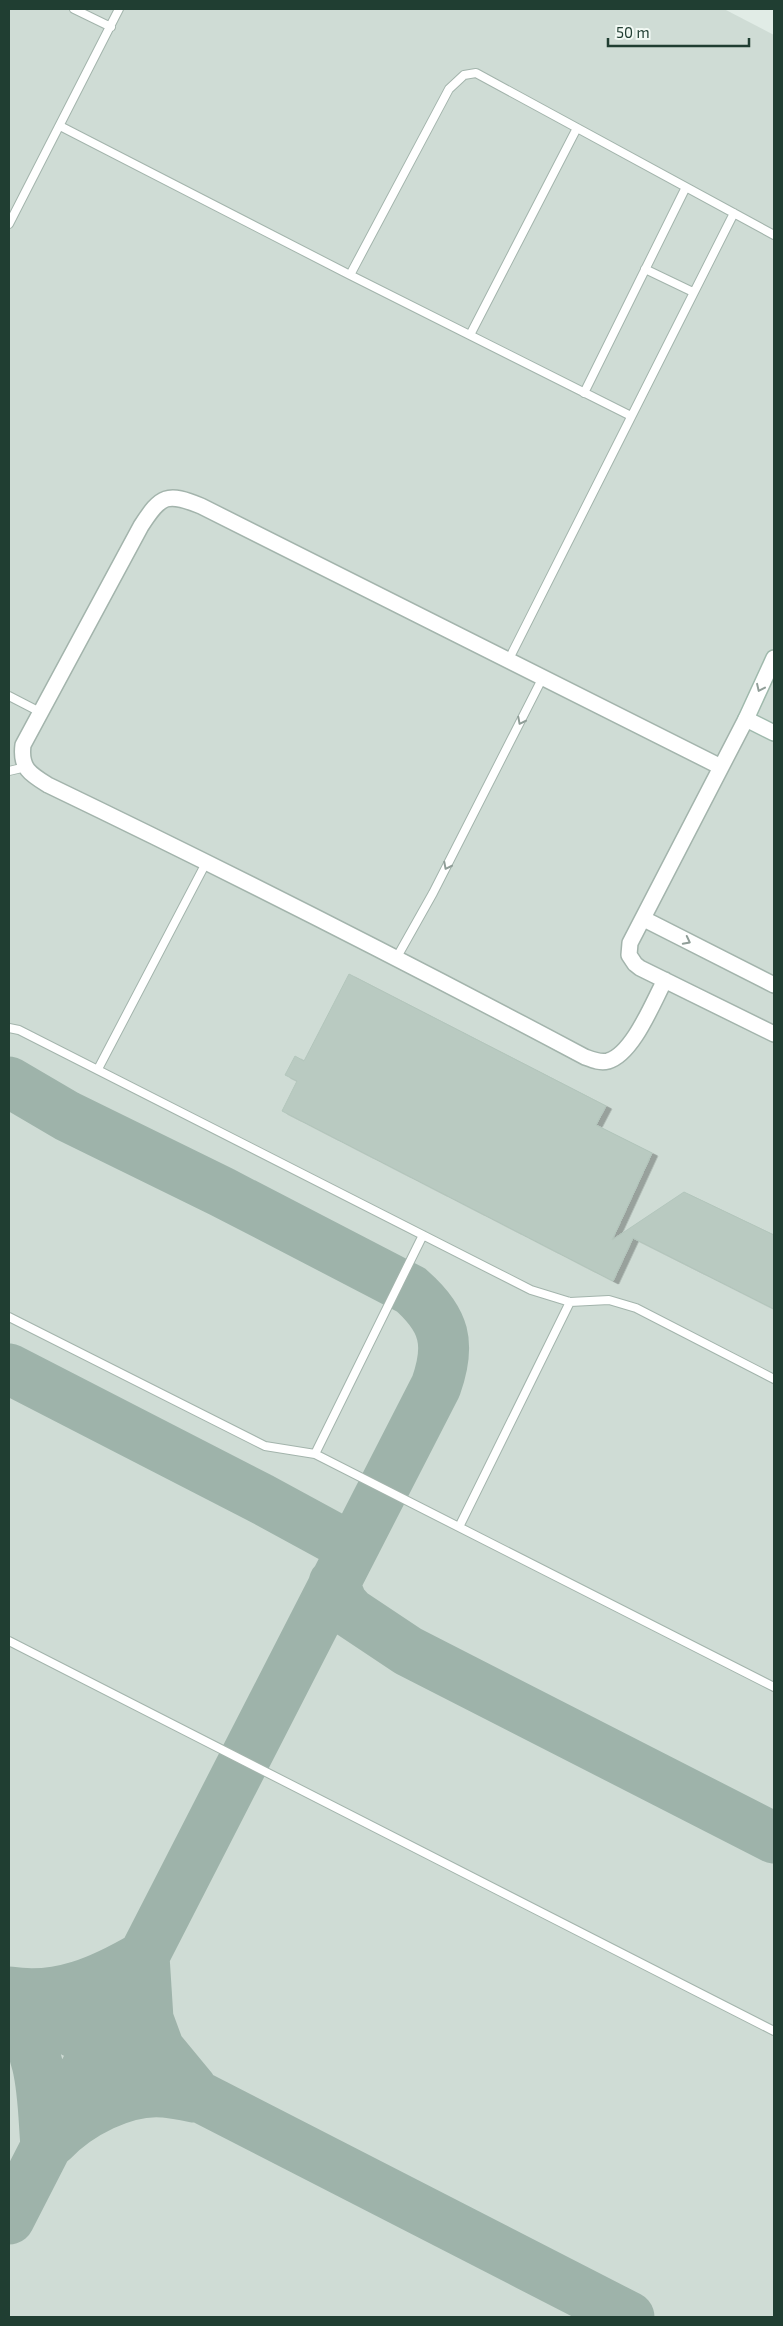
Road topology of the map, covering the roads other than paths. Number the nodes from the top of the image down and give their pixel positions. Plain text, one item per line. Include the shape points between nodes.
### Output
1 (74, 9) edge
2 (119, 9) edge
3 (111, 27) junction
4 (60, 126) junction
5 (577, 128) junction
6 (686, 187) junction
7 (734, 213) junction
8 (9, 224) edge
9 (774, 235) edge
10 (645, 269) junction
11 (350, 275) junction
12 (693, 292) junction
13 (470, 335) junction
14 (584, 393) junction
15 (631, 416) junction
16 (774, 658) edge
17 (508, 661) junction
18 (543, 677) junction
19 (9, 696) edge
20 (40, 712) junction
21 (746, 719) junction
22 (774, 733) edge
23 (26, 767) junction
24 (721, 767) junction
25 (9, 771) edge
26 (207, 861) junction
27 (644, 919) junction
28 (398, 957) junction
29 (665, 980) junction
30 (774, 985) edge
31 (9, 1028) edge
32 (774, 1034) edge
33 (98, 1069) junction
34 (424, 1235) junction
35 (570, 1302) junction
36 (9, 1317) edge
37 (774, 1379) edge
38 (315, 1454) junction
39 (459, 1527) junction
40 (9, 1641) edge
41 (774, 1687) edge
42 (774, 2031) edge

1 - 3 lane
2 - 3 lane
3 - 4 lane
4 - 8 lane
4 - 11 lane
5 - 6 lane
5 - 11 lane via 476,73 464,76 449,89
5 - 13 lane
6 - 7 lane
6 - 10 lane
7 - 9 lane
7 - 12 lane
10 - 12 lane
10 - 14 lane
11 - 13 lane
12 - 15 lane
13 - 14 lane
14 - 15 lane
15 - 17 lane
16 -> 21 street
17 - 18 street
17 - 20 street via 200,506 172,497 158,504 141,526
18 - 24 street
18 -> 28 lane
19 - 20 lane
20 - 23 street via 23,745
21 - 22 street
21 - 24 street
23 - 25 lane
23 - 26 street via 33,776 48,785
24 - 27 street
26 - 28 street
26 - 33 lane
27 - 29 street via 630,943 629,955 635,964
27 -> 30 street
28 - 29 street via 597,1061 606,1061 624,1051
29 - 32 street
31 - 33 lane
33 - 34 lane
34 - 35 lane via 531,1290
34 - 38 lane
35 - 37 lane via 609,1300 636,1308
35 - 39 lane
36 - 38 lane via 265,1446
38 - 39 lane
39 - 41 lane
40 - 42 lane

